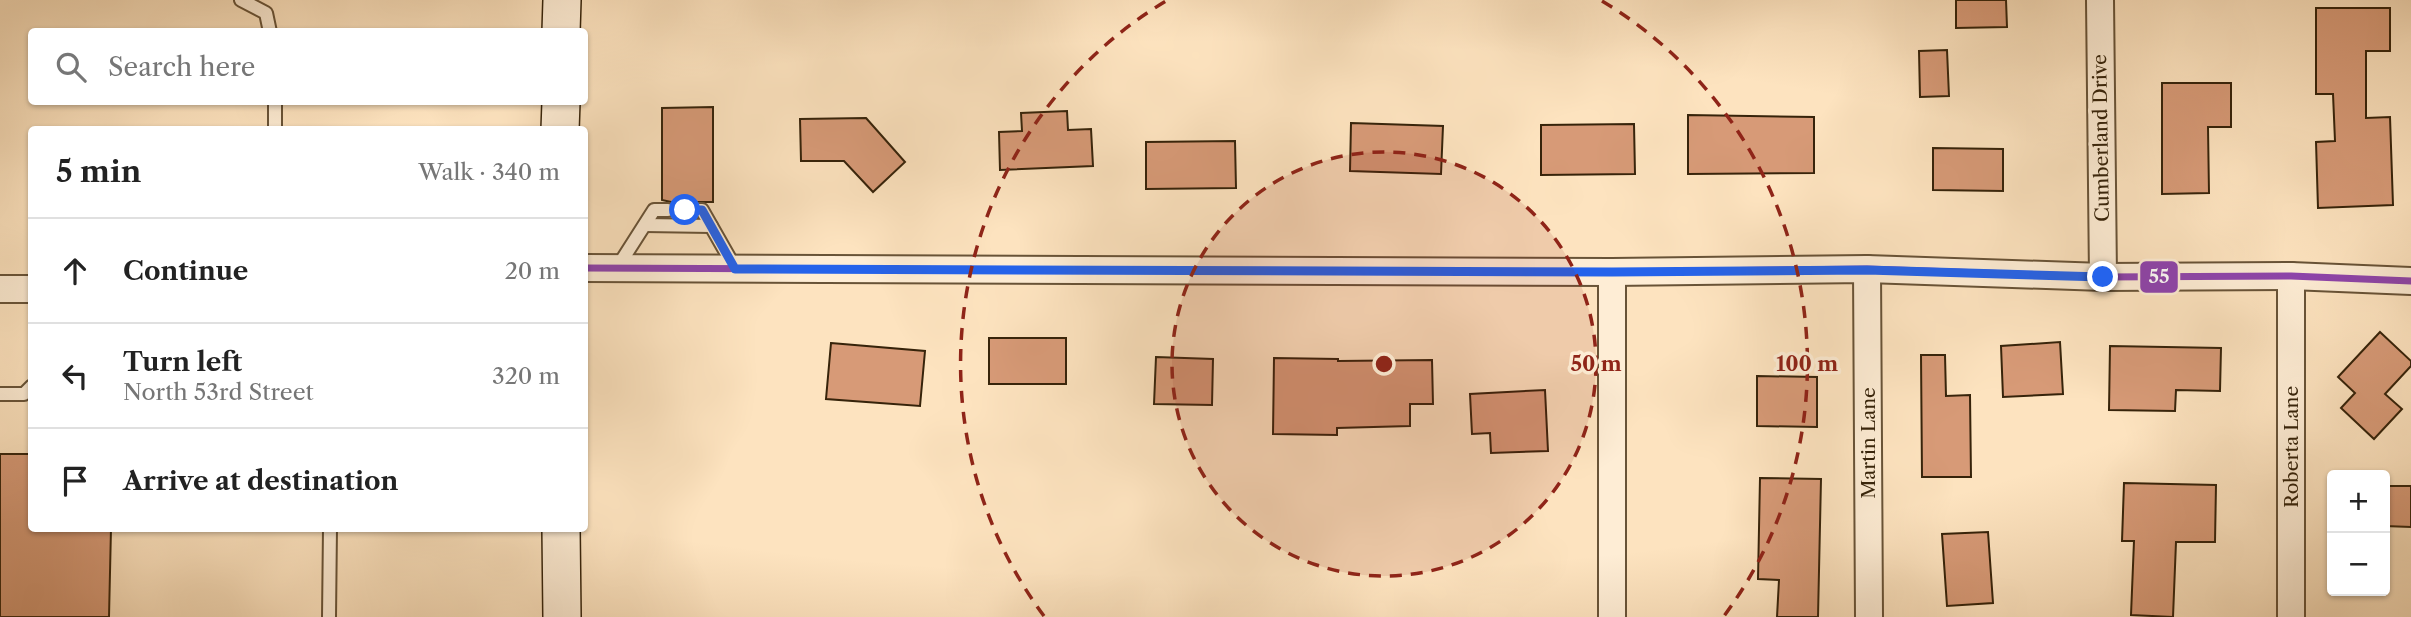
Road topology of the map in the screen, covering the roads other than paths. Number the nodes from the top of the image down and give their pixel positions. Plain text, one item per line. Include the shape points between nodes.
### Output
1 (241, 0) edge
2 (562, 0) edge
3 (2100, 0) edge
4 (269, 28) edge
5 (561, 28) edge
6 (275, 105) edge
7 (561, 105) edge
8 (275, 126) edge
9 (560, 126) edge
10 (668, 210) dead end
11 (685, 210) dead end
12 (645, 225) junction
13 (711, 226) junction
14 (588, 268) edge
15 (617, 268) junction
16 (735, 269) junction
17 (1867, 270) junction
18 (1612, 272) junction
19 (2291, 276) junction
20 (2103, 277) junction
21 (2411, 281) edge
22 (0, 289) edge
23 (28, 289) edge
24 (28, 390) edge
25 (0, 394) edge
26 (330, 532) edge
27 (561, 532) edge
28 (329, 617) edge
29 (562, 617) edge
30 (1612, 617) edge
31 (1869, 617) edge
32 (2291, 617) edge

1 - 4 lane via 266,13
2 - 5 street
3 - 20 street, Cumberland Drive
6 - 8 lane
7 - 9 street
10 - 12 lane via 654,210
11 - 13 lane via 702,210
12 - 13 lane
12 - 15 lane
13 - 16 lane
14 - 15 street
15 - 16 street
16 - 18 street
17 - 18 street
17 - 20 street
17 - 31 street, Martin Lane
18 - 30 street
19 - 20 street
19 - 21 street
19 - 32 street, Roberta Lane
22 - 23 street
24 - 25 lane
26 - 28 lane
27 - 29 street

